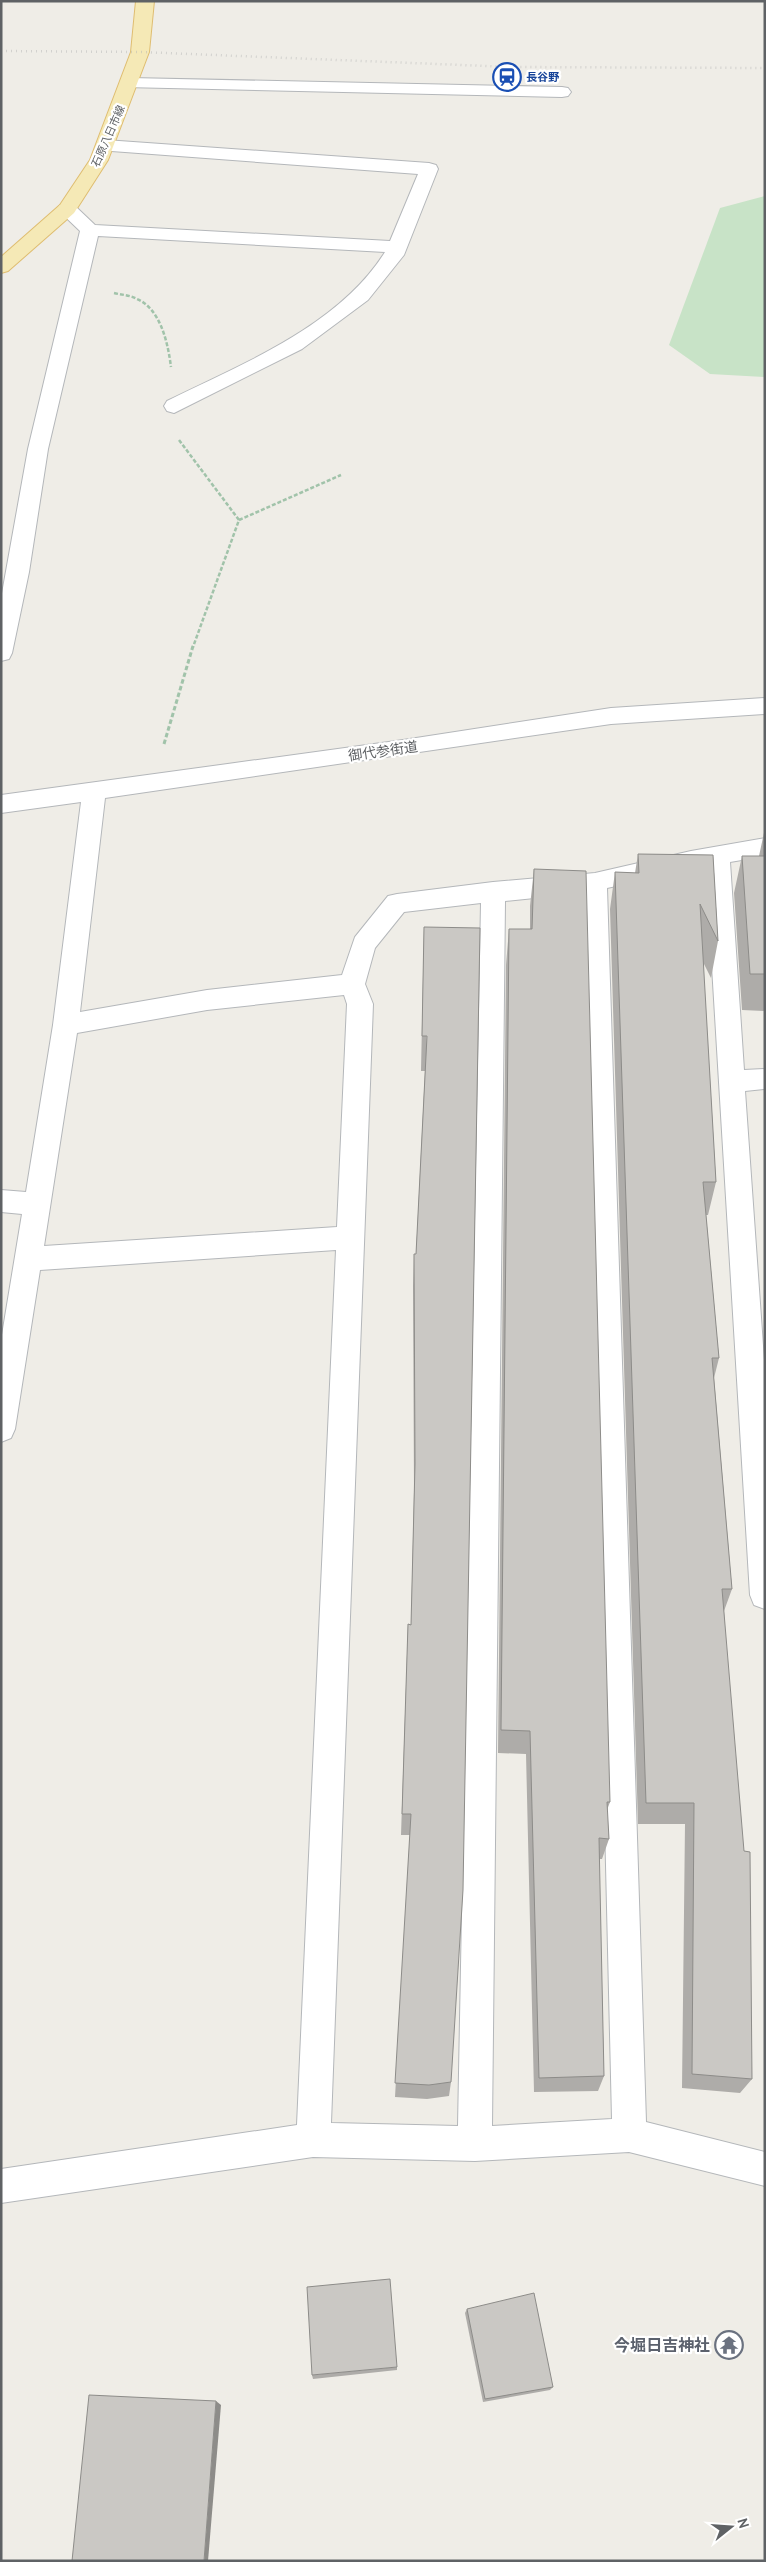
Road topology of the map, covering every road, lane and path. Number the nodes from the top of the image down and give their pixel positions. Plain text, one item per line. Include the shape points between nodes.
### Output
1 (145, 1) edge
2 (130, 83) junction
3 (562, 92) dead end
4 (105, 146) junction
5 (67, 209) junction
6 (90, 230) junction
7 (397, 247) junction
8 (1, 267) edge
9 (106, 290) dead end
10 (174, 406) junction
11 (341, 475) dead end
12 (239, 520) junction
13 (1, 653) edge
14 (765, 706) edge
15 (153, 782) junction
16 (94, 790) junction
17 (1, 804) edge
18 (765, 847) edge
19 (717, 855) junction
20 (595, 882) junction
21 (493, 892) junction
22 (352, 984) junction
23 (66, 1025) junction
24 (765, 1079) edge
25 (732, 1082) junction
26 (1, 1201) edge
27 (38, 1204) junction
28 (349, 1238) junction
29 (29, 1259) junction
30 (1, 1429) edge
31 (764, 1560) edge
32 (765, 1595) edge
33 (629, 2135) junction
34 (312, 2140) junction
35 (475, 2144) junction
36 (765, 2170) edge
37 (1, 2186) edge

1 - 2 main road, 石原八日市線 via 140,52
2 - 3 street
2 - 4 main road, 石原八日市線
4 - 5 main road, 石原八日市線 via 100,160
4 - 7 street via 429,168
5 - 6 street
5 - 8 main road, 石原八日市線
6 - 7 street
6 - 13 street via 38,449
7 - 10 street via 361,296 295,345
9 - 10 path via 140,300 153,313 169,346
10 - 12 path via 176,436
11 - 12 path
12 - 15 path via 195,640
14 - 15 street, 御代参街道 via 611,716
15 - 16 street, 御代参街道
16 - 17 street, 御代参街道
16 - 23 street
18 - 19 street
19 - 20 street
19 - 25 street
20 - 21 street
20 - 33 street
21 - 22 street via 397,903 364,944
21 - 35 street
22 - 23 street via 207,1000
22 - 28 street via 360,1004
23 - 27 street
24 - 25 street
25 - 31 street
26 - 27 street
27 - 29 street
28 - 29 street
28 - 34 street
29 - 30 street
31 - 32 street
33 - 35 street
33 - 36 street
34 - 35 street
34 - 37 street

